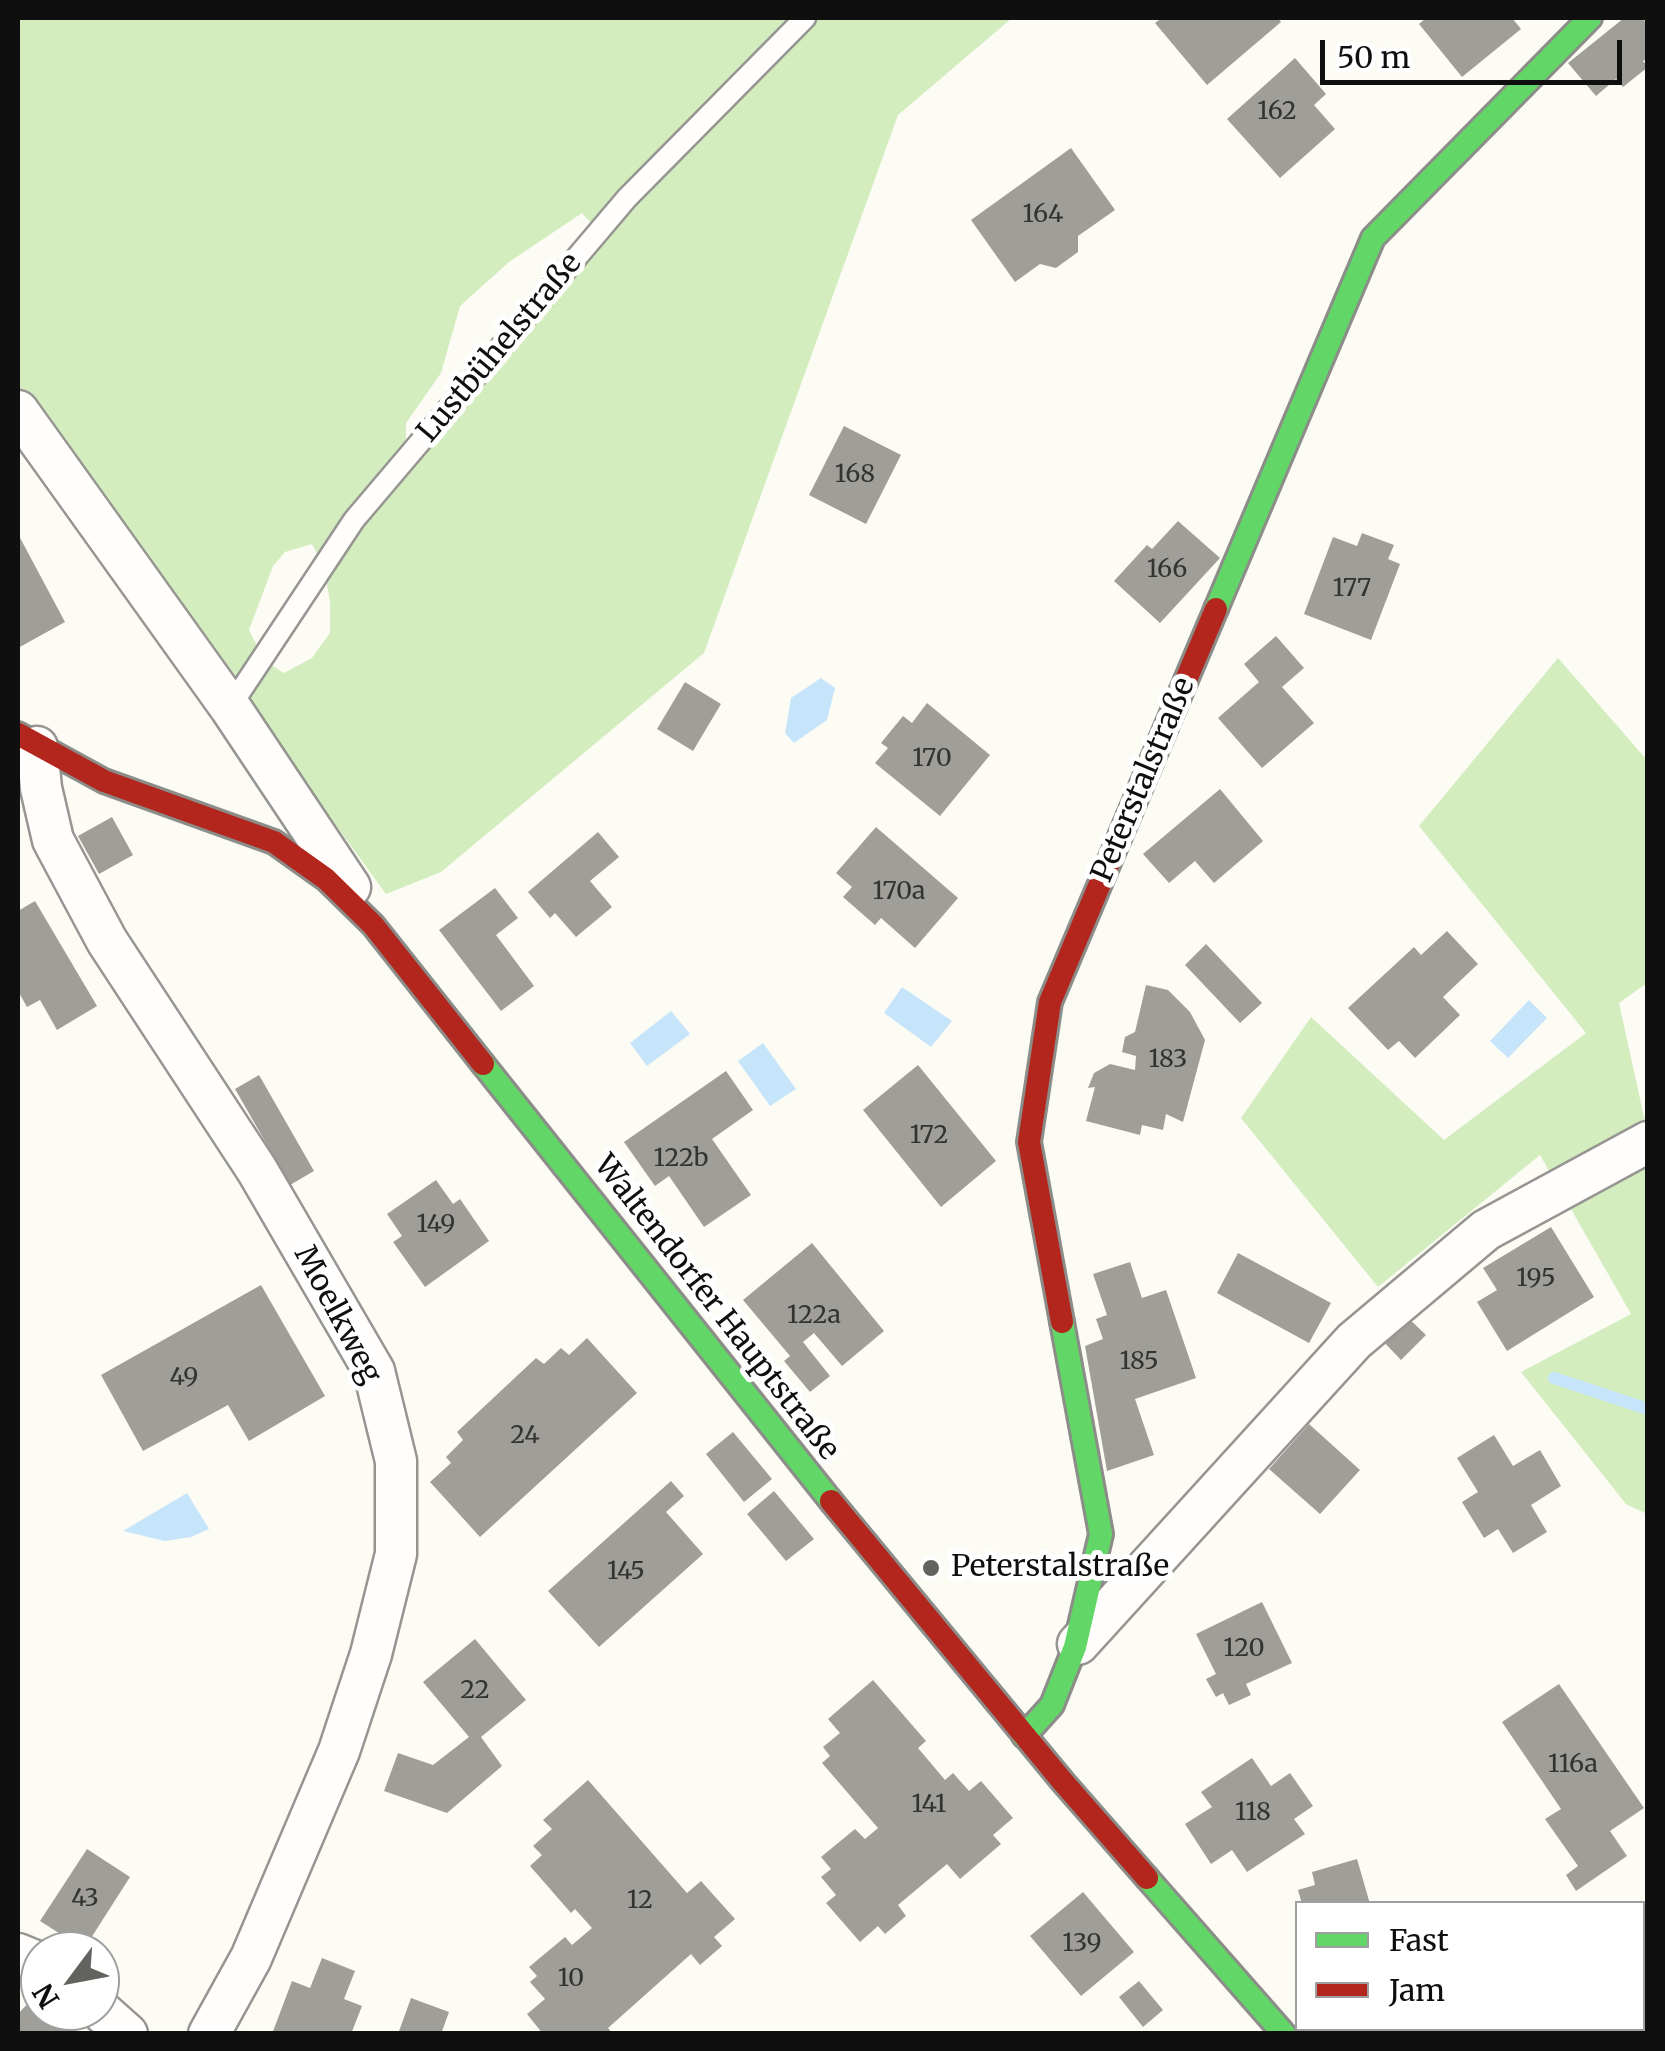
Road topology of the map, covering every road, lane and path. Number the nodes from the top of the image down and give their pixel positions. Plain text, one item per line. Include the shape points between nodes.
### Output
1 (805, 18) edge
2 (1590, 18) edge
3 (18, 410) edge
4 (230, 707) junction
5 (28, 740) edge
6 (372, 925) junction
7 (1648, 1142) edge
8 (1075, 1647) junction
9 (1024, 1736) junction
10 (209, 2034) edge
11 (1284, 2034) edge

1 - 4 lane, Lustbühelstraße via 627,198 354,520
2 - 8 street, Peterstalstraße via 1373,238 1050,1002 1029,1142 1101,1534
3 - 4 street
4 - 6 street
5 - 6 street, Waltendorfer Hauptstraße via 104,780 274,842 326,879
5 - 10 street, Moelkweg via 53,840 107,941 258,1170 374,1371 396,1461 396,1554 371,1654 339,1751 251,1958
6 - 9 street, Waltendorfer Hauptstraße
7 - 8 street, Peterstalstraße via 1486,1230 1354,1341
8 - 9 street, Peterstalstraße via 1052,1706
9 - 11 street, Waltendorfer Hauptstraße

